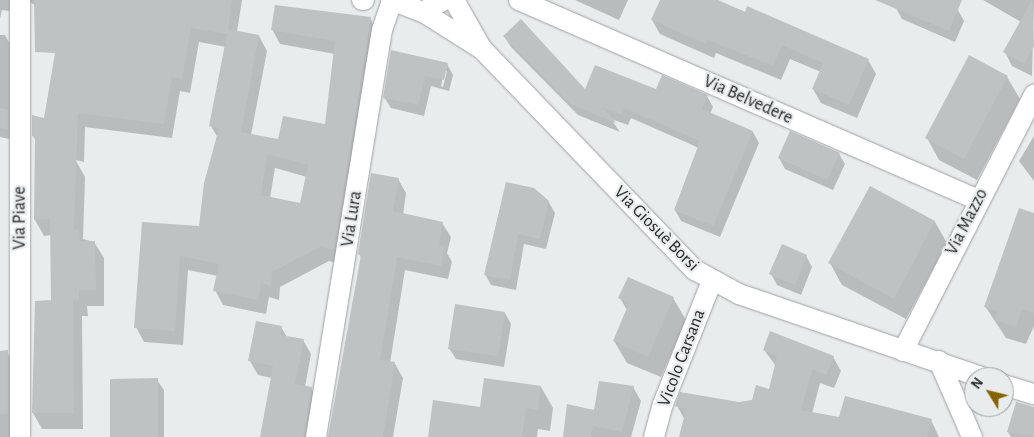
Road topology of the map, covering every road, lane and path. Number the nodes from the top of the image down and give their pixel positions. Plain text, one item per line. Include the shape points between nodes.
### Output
1 (20, 0) edge
2 (444, 0) edge
3 (454, 0) edge
4 (519, 0) edge
5 (391, 1) edge
6 (423, 12) junction
7 (482, 49) junction
8 (1034, 94) edge
9 (978, 200) junction
10 (712, 281) junction
11 (903, 351) junction
12 (939, 361) junction
13 (964, 371) edge
14 (1014, 388) edge
15 (1034, 394) edge
16 (20, 437) edge
17 (316, 437) edge
18 (654, 437) edge
19 (972, 437) edge

1 - 16 street, Via Piave
2 - 6 street
3 - 7 street, Via Giosuè Borsi
4 - 9 street, Via Belvedere
5 - 6 street, Via Giosuè Borsi
5 - 17 street, Via Lura via 382,30
6 - 7 street, Via Giosuè Borsi
7 - 10 street, Via Giosuè Borsi via 684,260
8 - 9 street, Via Mazzo
9 - 11 street, Via Mazzo
10 - 11 street, Via Giosuè Borsi via 739,294
10 - 18 street, Vicolo Carsana via 663,404
11 - 12 street, Via Giosuè Borsi
12 - 13 street, Via Giosuè Borsi
12 - 19 street
14 - 15 street

